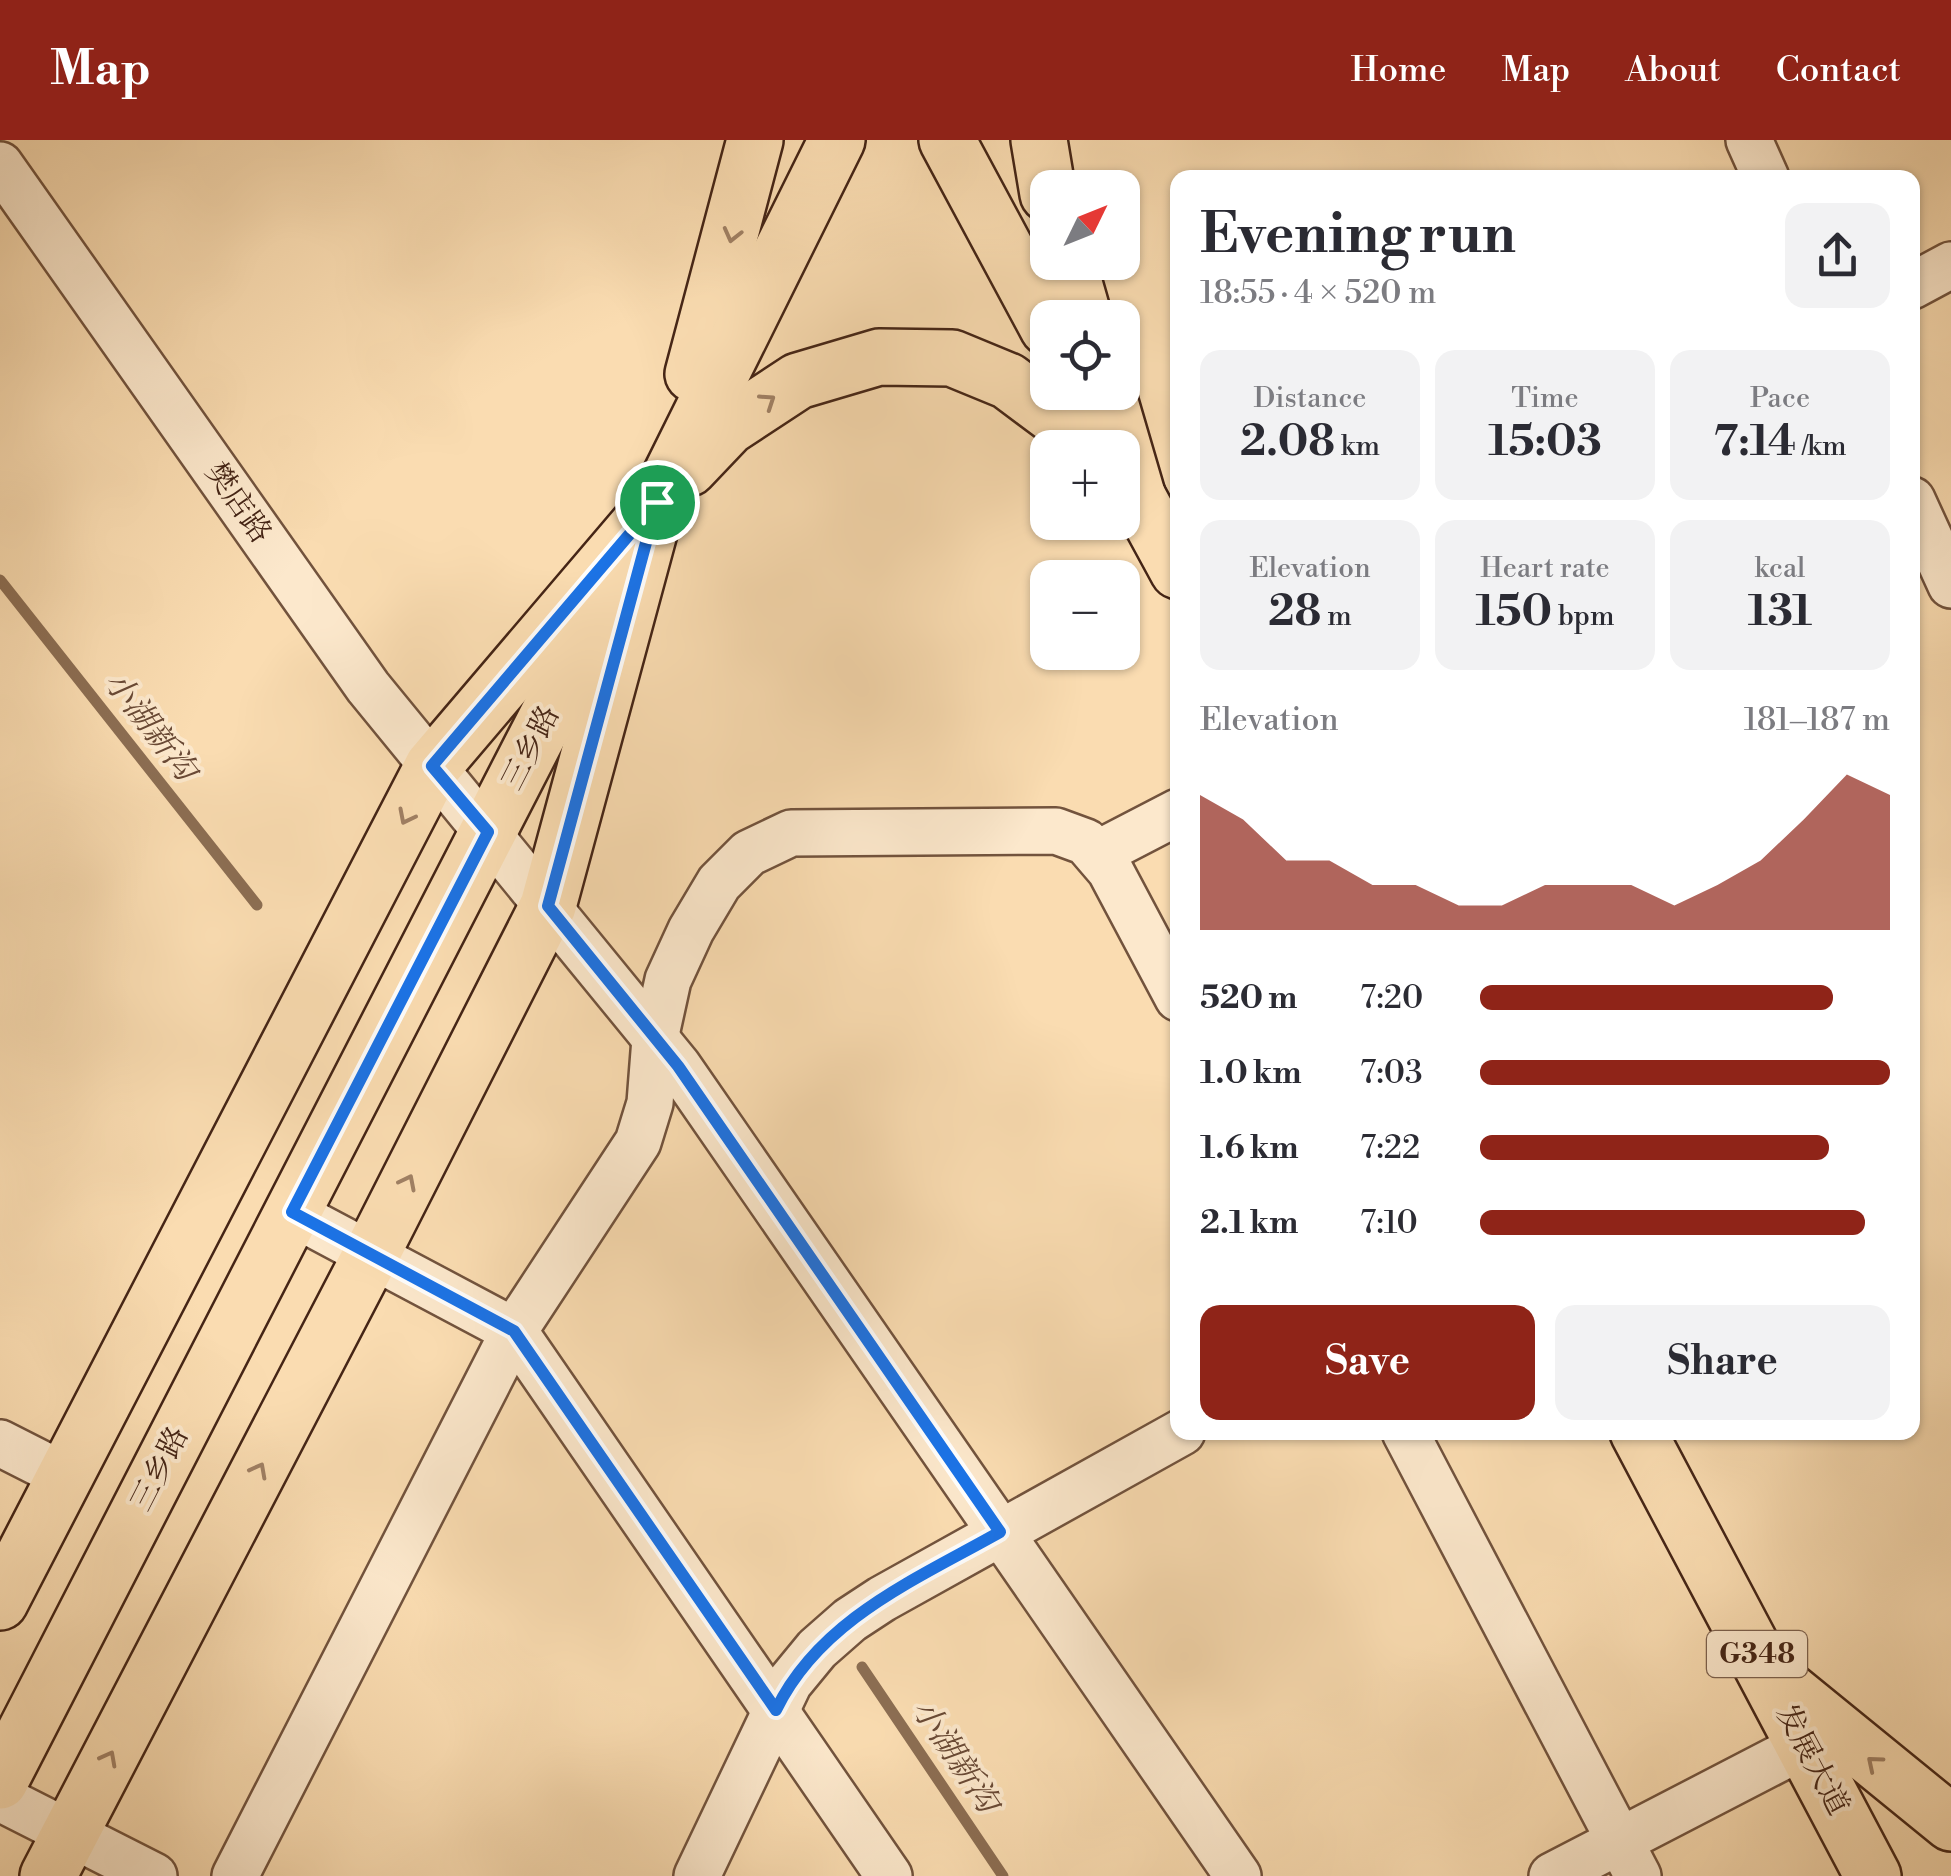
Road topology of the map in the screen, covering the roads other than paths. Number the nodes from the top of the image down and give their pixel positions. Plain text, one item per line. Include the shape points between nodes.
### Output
1 (755, 140) edge
2 (837, 140) edge
3 (947, 140) edge
4 (1039, 140) edge
5 (1750, 140) edge
6 (0, 165) edge
7 (1044, 170) edge
8 (1763, 170) edge
9 (1951, 264) edge
10 (1920, 281) edge
11 (1033, 300) edge
12 (1074, 430) edge
13 (657, 502) junction
14 (1140, 504) edge
15 (1920, 517) edge
16 (1170, 557) edge
17 (1951, 585) edge
18 (432, 766) junction
19 (1170, 816) edge
20 (488, 832) junction
21 (1097, 854) junction
22 (548, 906) junction
23 (1170, 983) edge
24 (655, 1038) junction
25 (292, 1212) junction
26 (371, 1255) junction
27 (514, 1331) junction
28 (1170, 1439) edge
29 (1409, 1440) edge
30 (1642, 1440) edge
31 (0, 1443) edge
32 (65, 1476) junction
33 (1000, 1532) junction
34 (0, 1602) edge
35 (1767, 1673) junction
36 (776, 1710) junction
37 (1804, 1745) junction
38 (0, 1781) edge
39 (0, 1798) edge
40 (1951, 1824) edge
41 (59, 1854) edge
42 (1629, 1858) edge
43 (154, 1876) edge
44 (234, 1876) edge
45 (697, 1876) edge
46 (890, 1876) edge
47 (1238, 1876) edge
48 (1552, 1876) edge
49 (1872, 1876) edge

1 -> 13 main road
2 - 13 main road, 三乡路
3 - 11 main road
4 - 7 main road
5 - 8 street
6 - 18 street, 樊店路 via 368,686
9 - 10 street
13 -> 12 main road via 728,427 798,381 879,357 952,358 1008,381
13 - 18 main road
13 - 20 main road, 三乡路
13 - 22 main road
14 - 16 main road
15 - 17 street
18 - 20 street, 樊店路
18 -> 32 main road
19 - 21 street
20 - 22 street, 樊店路
20 - 25 main road, 三乡路
21 - 23 street
21 - 24 street via 1086,842 1056,831 790,833 749,853 719,883 668,980
22 - 24 street, 樊店路
26 -> 22 main road
24 - 27 street via 650,1103 638,1142
24 - 33 street, 樊店路
25 - 26 street
25 - 38 main road, 三乡路
26 - 27 street
41 -> 26 main road
27 - 36 street
27 - 44 street
28 - 33 street
29 - 42 street
30 - 35 main road, 发展大道 / G348
31 - 32 street
32 - 34 main road
33 - 36 street via 850,1620 798,1672
33 - 47 street, 樊店路
35 - 37 main road, 发展大道 / G348
40 -> 35 main road
36 - 45 street
36 - 46 street
37 - 42 street
37 - 49 main road, 发展大道 / G348
39 - 41 street
41 - 43 street
42 - 48 street

